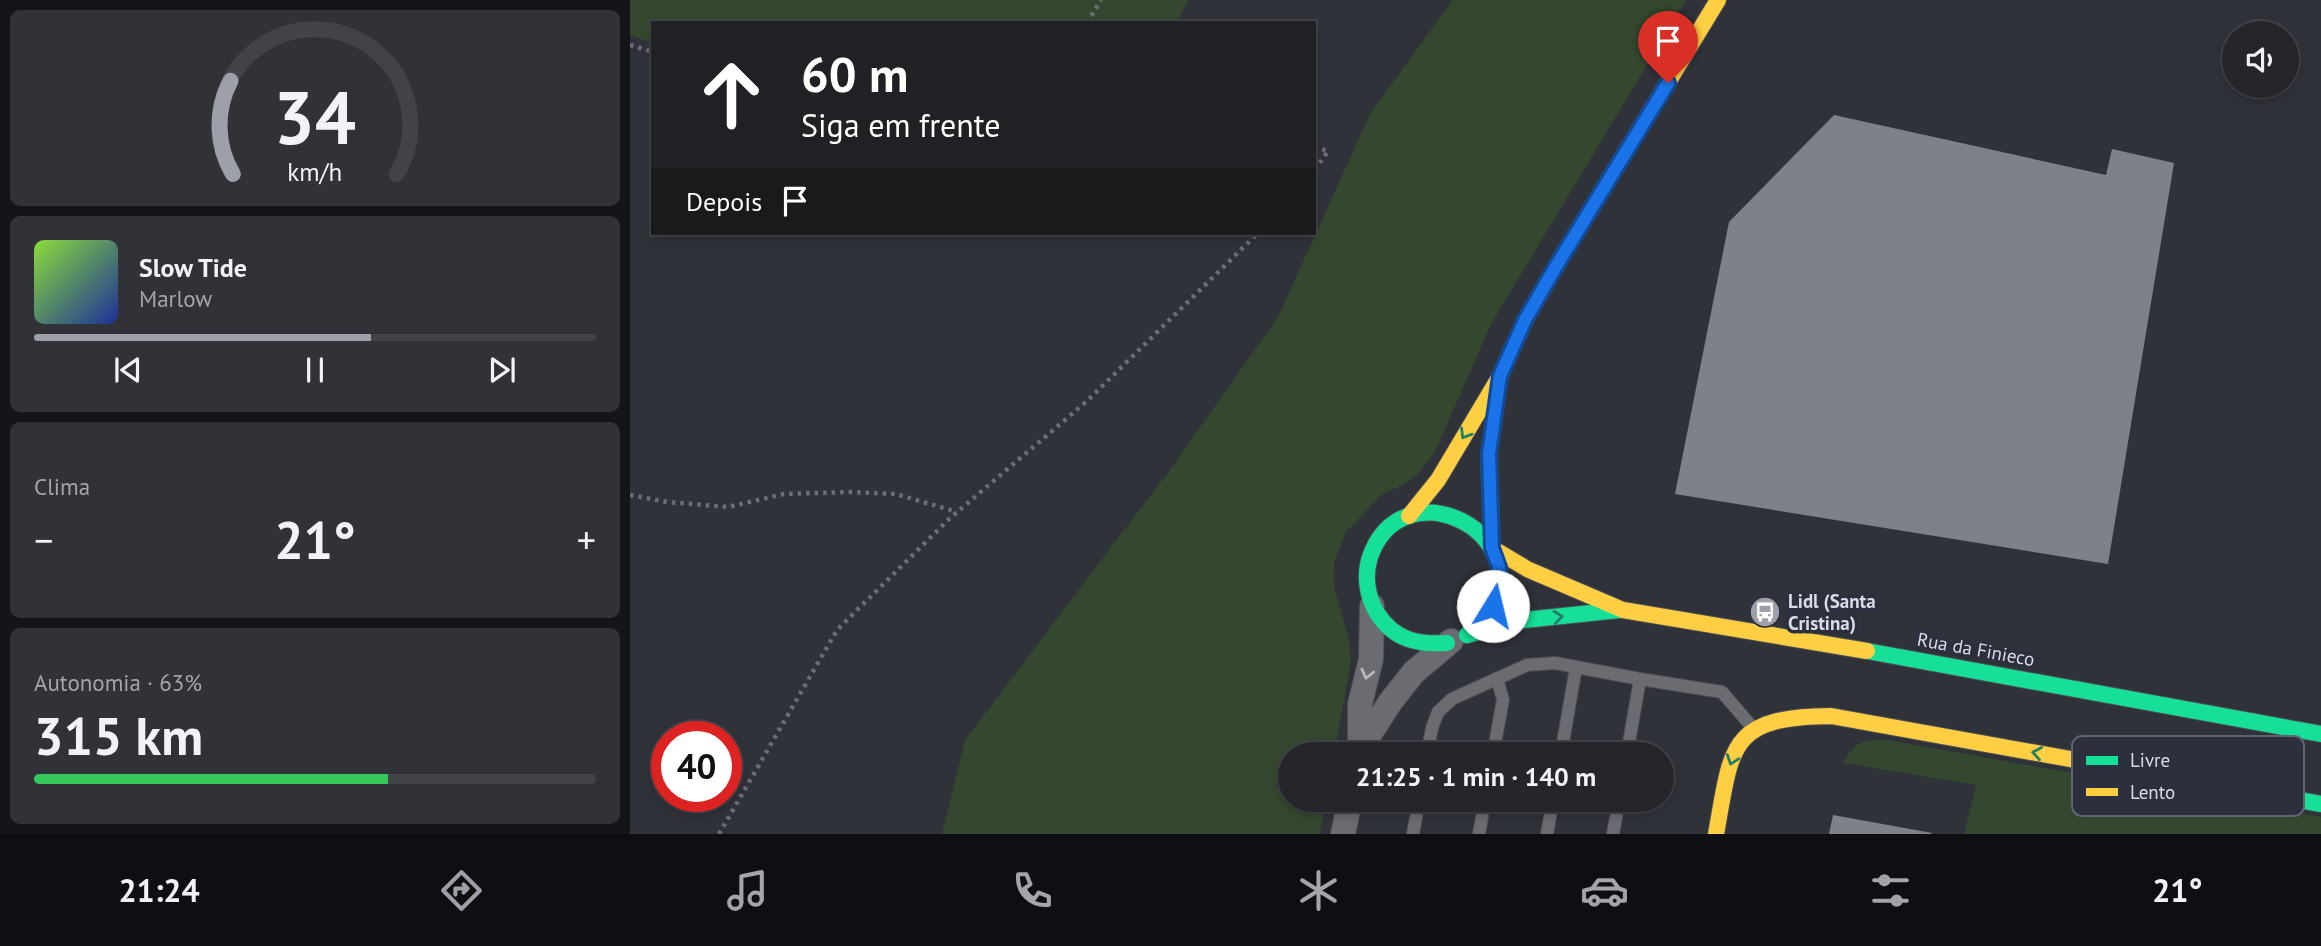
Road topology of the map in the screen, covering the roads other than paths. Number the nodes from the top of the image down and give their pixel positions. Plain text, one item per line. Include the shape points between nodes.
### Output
1 (1718, 0) edge
2 (1500, 376) junction
3 (1409, 516) junction
4 (1492, 548) junction
5 (1372, 606) junction
6 (1623, 610) junction
7 (1457, 639) junction
8 (1576, 667) junction
9 (1497, 678) junction
10 (1640, 679) junction
11 (1755, 730) junction
12 (2321, 734) edge
13 (1360, 742) edge
14 (1366, 742) edge
15 (1429, 742) edge
16 (1495, 742) edge
17 (1563, 742) edge
18 (1629, 742) edge
19 (2072, 759) edge
20 (1348, 812) edge
21 (1417, 812) edge
22 (1483, 812) edge
23 (1551, 812) edge
24 (1617, 812) edge
25 (1343, 834) edge
26 (1413, 834) edge
27 (1479, 834) edge
28 (1547, 834) edge
29 (1613, 834) edge
30 (1716, 834) edge

1 - 2 street via 1555,268
2 -> 3 street via 1438,480
2 - 4 street via 1489,454
3 - 4 street via 1452,514 1472,524
3 - 5 street via 1390,527 1367,563 1366,585
4 - 6 street via 1527,569
4 - 7 street via 1499,567 1493,606 1483,622
5 - 7 street via 1403,638 1424,644
5 -> 13 street via 1371,659 1360,704
7 -> 6 street via 1524,620
6 - 12 street, Rua da Finieco
7 - 14 street via 1406,682
8 - 9 lane via 1527,665
8 - 10 lane
8 - 17 lane
9 - 15 lane via 1452,699 1438,712
9 - 16 lane via 1503,700
10 - 11 lane via 1723,692
10 - 18 lane
19 -> 11 street via 1831,716 1802,716
11 -> 30 street via 1733,752
20 - 25 street
21 - 26 lane
22 - 27 lane
23 - 28 lane
24 - 29 lane

